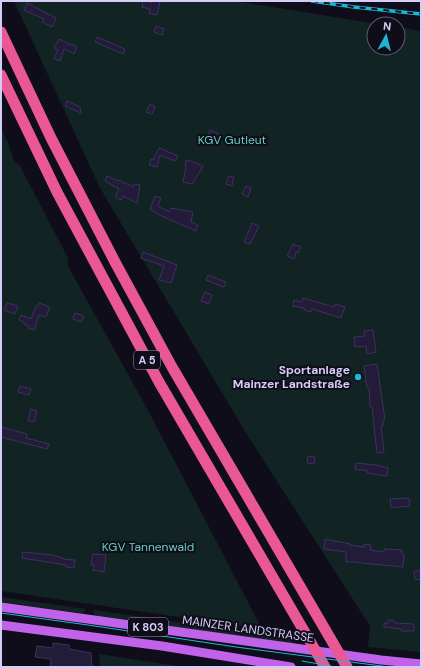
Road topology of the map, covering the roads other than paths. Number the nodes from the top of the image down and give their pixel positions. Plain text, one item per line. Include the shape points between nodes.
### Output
1 (1, 32) edge
2 (1, 75) edge
3 (1, 607) edge
4 (1, 625) edge
5 (421, 664) edge
6 (291, 667) edge
7 (325, 667) edge
8 (347, 667) edge

1 - 8 highway, A 5 via 114,262 172,367
2 - 7 highway, A 5 via 57,192 159,382
3 - 5 main road, MAINZER LANDSTRASSE / K 803
4 - 6 main road, K 803 via 162,646

